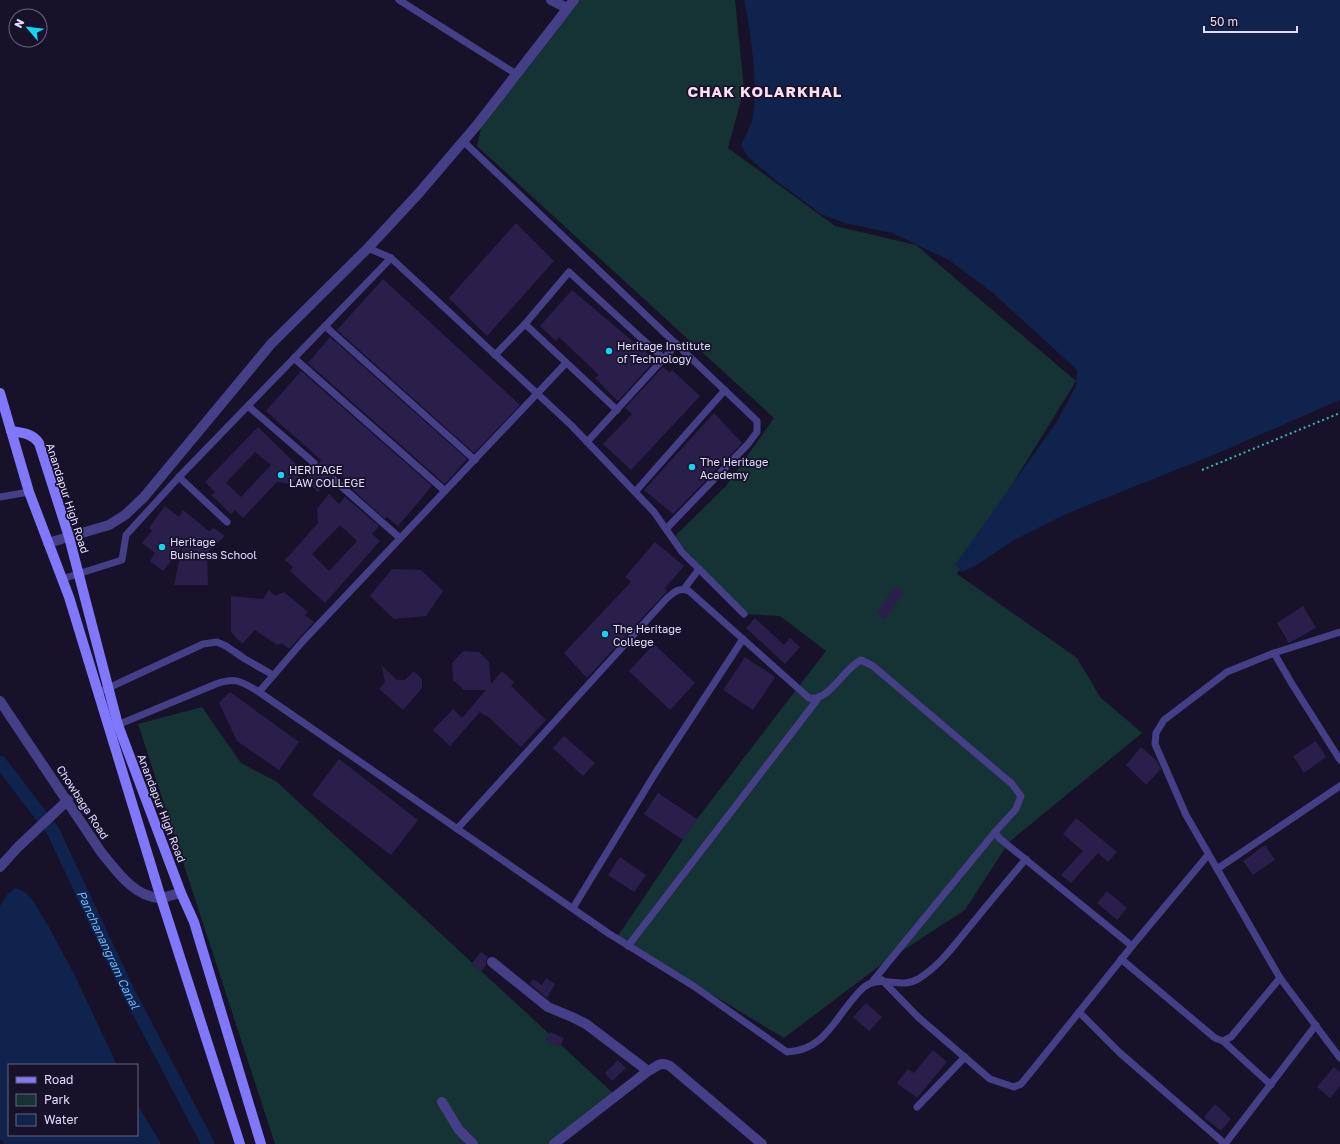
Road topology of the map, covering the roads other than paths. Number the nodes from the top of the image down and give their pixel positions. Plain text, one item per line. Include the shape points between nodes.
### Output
1 (399, 0) edge
2 (551, 0) edge
3 (574, 0) edge
4 (567, 8) junction
5 (516, 74) junction
6 (464, 141) junction
7 (368, 248) junction
8 (391, 258) junction
9 (525, 324) junction
10 (325, 326) junction
11 (677, 344) junction
12 (495, 355) junction
13 (294, 358) junction
14 (664, 359) junction
15 (566, 363) junction
16 (725, 390) junction
17 (0, 393) edge
18 (538, 394) junction
19 (248, 406) junction
20 (616, 410) junction
21 (11, 431) junction
22 (587, 442) junction
23 (475, 460) junction
24 (314, 463) dead end
25 (179, 477) junction
26 (334, 480) dead end
27 (445, 491) junction
28 (634, 492) junction
29 (25, 493) junction
30 (0, 497) edge
31 (227, 522) dead end
32 (666, 529) junction
33 (69, 537) junction
34 (400, 538) junction
35 (48, 543) junction
36 (699, 569) junction
37 (79, 574) junction
38 (62, 579) junction
39 (684, 589) junction
40 (744, 614) dead end
41 (1340, 632) edge
42 (743, 639) junction
43 (1274, 653) junction
44 (273, 675) junction
45 (109, 689) junction
46 (98, 691) junction
47 (259, 692) junction
48 (817, 700) junction
49 (0, 701) edge
50 (114, 727) junction
51 (1340, 760) edge
52 (1340, 786) edge
53 (68, 800) junction
54 (457, 829) junction
55 (995, 832) junction
56 (1208, 855) junction
57 (1026, 859) junction
58 (0, 867) edge
59 (1217, 869) junction
60 (181, 893) junction
61 (161, 898) junction
62 (573, 908) junction
63 (628, 946) junction
64 (1132, 946) junction
65 (1121, 959) junction
66 (492, 962) dead end
67 (1280, 978) junction
68 (882, 980) junction
69 (872, 982) junction
70 (1079, 1012) junction
71 (1316, 1026) junction
72 (1223, 1041) junction
73 (965, 1057) junction
74 (1340, 1058) edge
75 (648, 1071) junction
76 (1271, 1085) junction
77 (442, 1102) dead end
78 (917, 1107) dead end
79 (240, 1144) edge
80 (261, 1144) edge
81 (473, 1144) edge
82 (554, 1144) edge
83 (762, 1144) edge
84 (1225, 1144) edge

1 - 5 lane
2 - 4 street
3 - 4 street
4 - 5 street
5 - 6 street
6 - 7 street
6 - 11 lane
7 - 8 lane
7 - 33 street via 271,344 144,497 109,525
8 - 10 lane
8 - 12 lane
9 - 12 lane
9 - 14 lane via 569,272
9 - 15 lane
10 - 13 lane
10 - 23 lane
11 - 14 lane
11 - 16 lane
12 - 18 lane
13 - 19 lane
13 - 27 lane
14 - 20 lane
15 - 18 lane
15 - 20 lane
16 - 28 lane
16 - 32 lane via 757,421 757,432
17 - 21 main road
18 - 22 lane
18 - 23 lane
19 - 24 lane
19 - 25 lane
20 - 22 lane
21 - 29 main road, Anandapur High Road
21 - 33 main road, Anandapur High Road via 29,435 38,443
22 - 28 lane
23 - 27 lane
25 - 31 lane
25 - 37 lane via 126,535 122,560
26 - 34 lane
27 - 34 lane
28 - 32 lane via 654,512
29 - 30 lane
29 - 35 main road, Anandapur High Road
32 - 36 lane via 682,552
33 - 35 street
33 - 37 main road, Anandapur High Road
34 - 44 lane
35 - 38 main road, Anandapur High Road
36 - 39 lane
36 - 40 lane
37 - 38 lane
37 - 45 main road, Anandapur High Road
38 - 46 main road, Anandapur High Road
39 - 42 lane
39 - 54 lane via 677,589 667,598
41 - 43 lane
42 - 48 lane via 809,698
42 - 62 lane via 656,772
43 - 51 lane
43 - 56 lane via 1227,672 1164,720 1156,733 1154,744 1186,815
44 - 45 lane via 217,642 203,644
44 - 47 lane
45 - 46 lane
45 - 50 main road, Anandapur High Road
46 - 50 main road, Anandapur High Road
47 - 50 lane via 238,680 228,680
47 - 54 lane
48 - 55 lane via 825,695 852,665 861,660 873,666 1012,784 1020,796 1016,809
48 - 63 lane
49 - 53 street, Chowbaga Road
50 - 60 main road, Anandapur High Road
50 - 61 main road, Anandapur High Road
52 - 59 lane
53 - 58 street
53 - 61 street, Chowbaga Road via 101,852 118,872 148,896
54 - 62 lane
55 - 57 lane
55 - 69 lane
56 - 59 lane
56 - 64 lane
57 - 64 lane
57 - 68 lane via 931,971 906,983
59 - 67 lane
60 - 61 street
60 - 80 main road, Anandapur High Road via 194,922
61 - 79 main road, Anandapur High Road
62 - 63 lane
63 - 69 lane via 695,987 787,1052 800,1051 814,1045 829,1031 863,988
64 - 65 lane
65 - 70 lane
65 - 72 lane via 1215,1038
66 - 75 street via 548,1008 586,1024
67 - 71 lane
67 - 72 lane via 1231,1037
68 - 69 lane
68 - 73 lane
70 - 73 lane via 1021,1084 1014,1087 990,1079
70 - 84 lane via 1120,1053
71 - 74 lane
71 - 76 lane
72 - 76 lane
73 - 78 lane
75 - 82 street
75 - 83 street via 657,1064 664,1063 670,1066
76 - 84 lane
77 - 81 street via 456,1126

